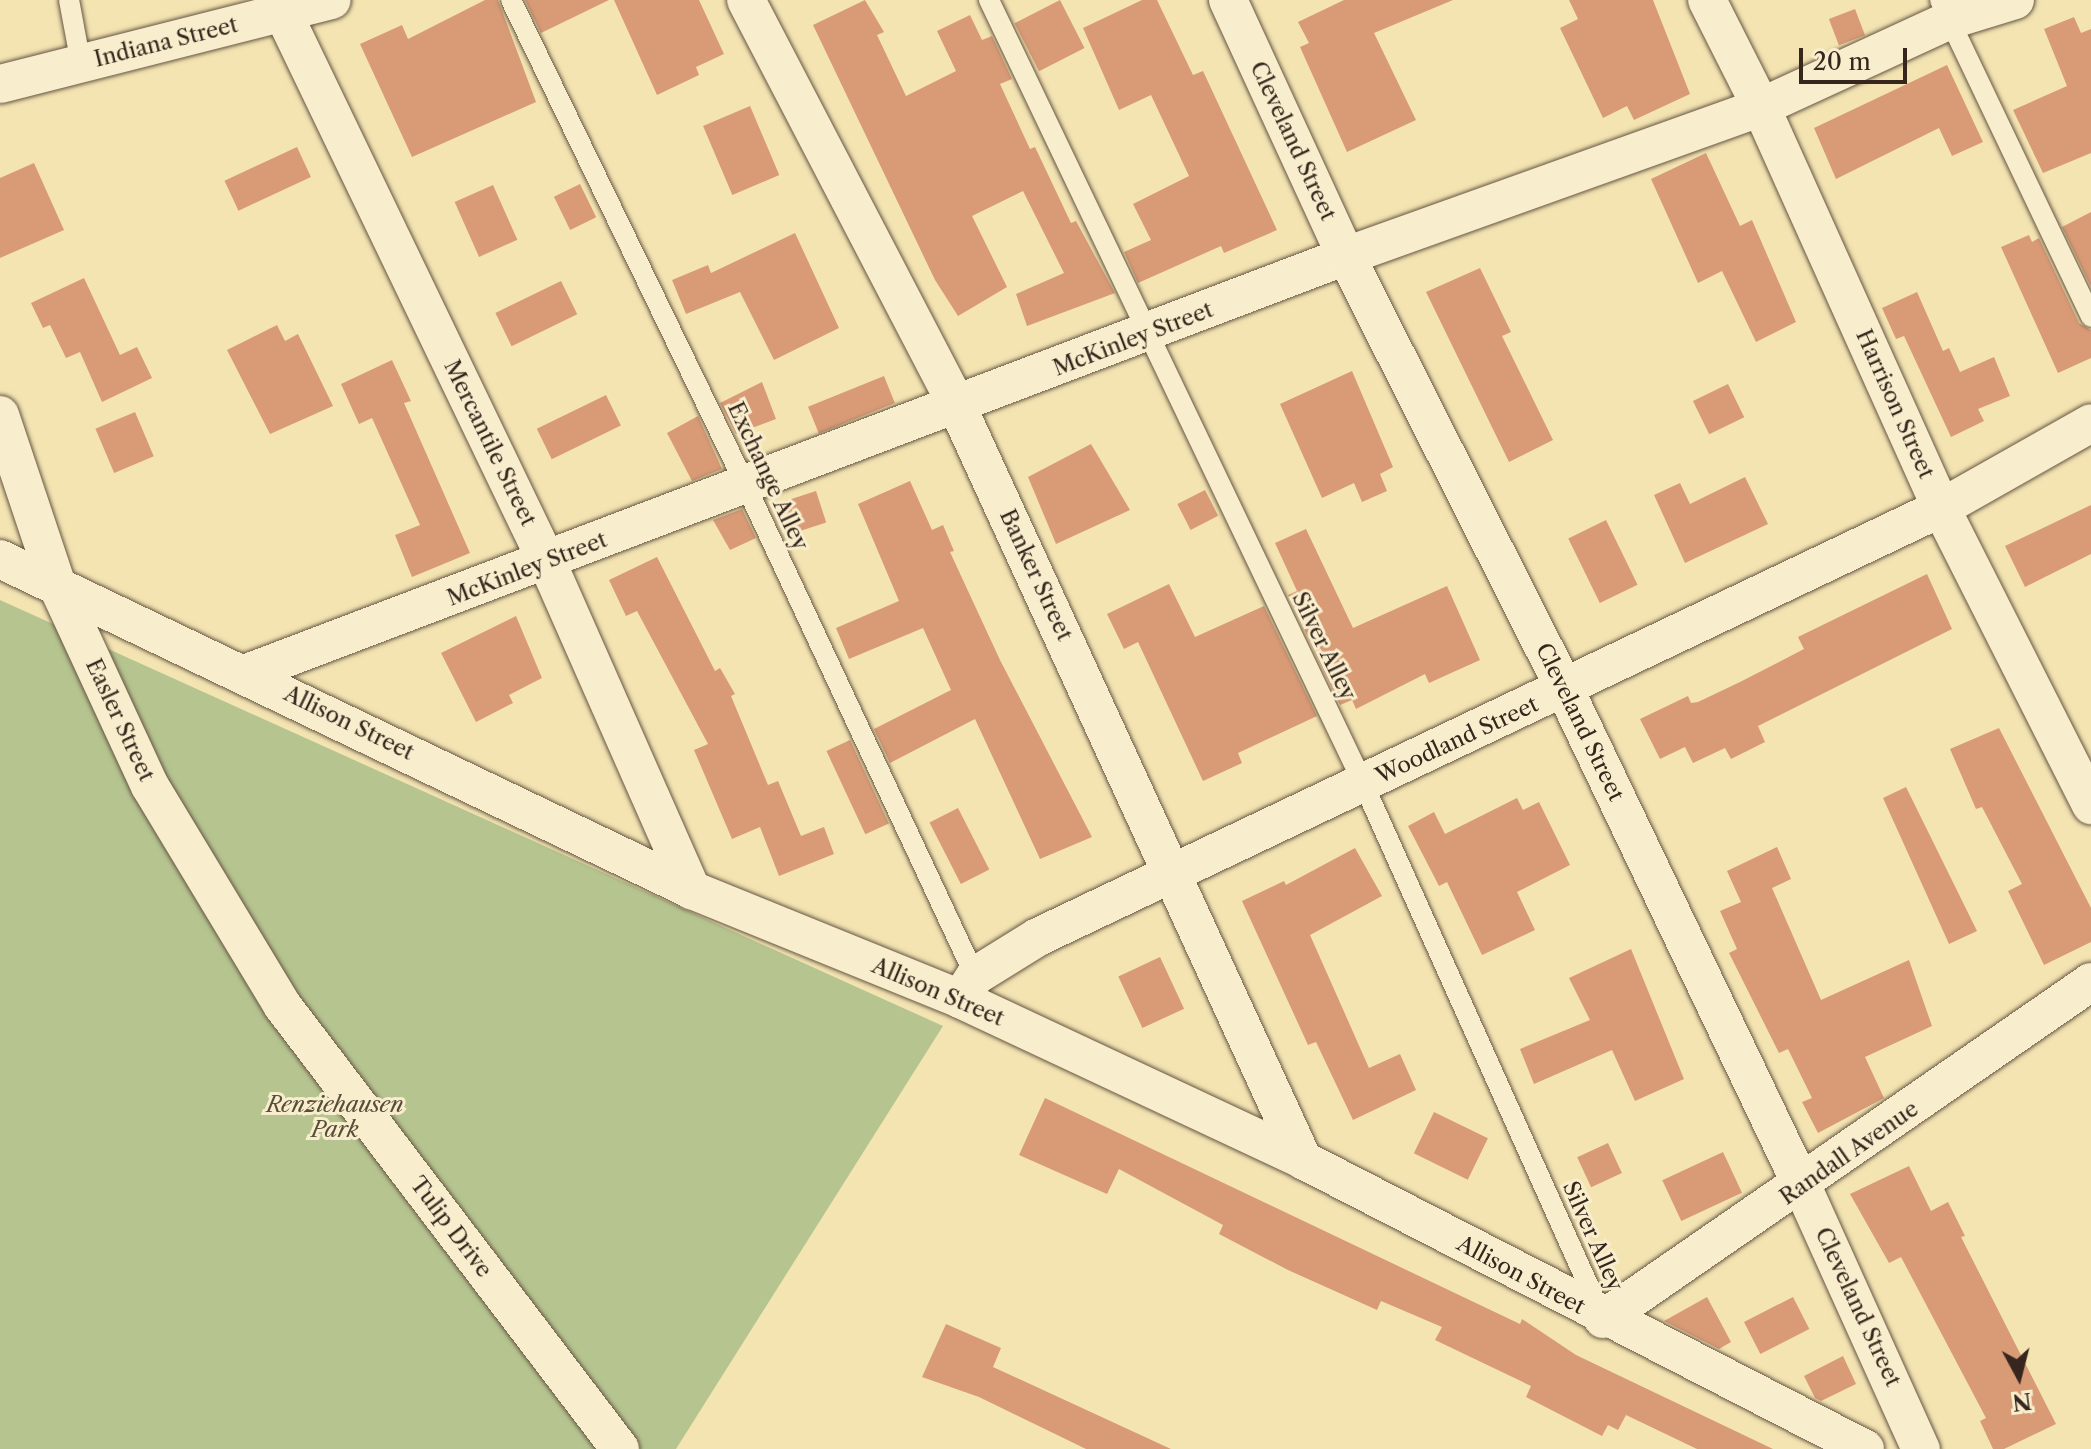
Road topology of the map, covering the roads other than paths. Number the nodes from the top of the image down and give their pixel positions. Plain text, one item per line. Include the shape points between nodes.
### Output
1 (69, 0) edge
2 (332, 0) edge
3 (511, 0) edge
4 (746, 0) edge
5 (989, 0) edge
6 (1228, 0) edge
7 (1707, 0) edge
8 (2015, 0) edge
9 (283, 6) edge
10 (1945, 10) edge
11 (81, 64) junction
12 (0, 84) edge
13 (1761, 107) junction
14 (1346, 256) junction
15 (2091, 317) edge
16 (1148, 333) junction
17 (957, 406) junction
18 (0, 415) edge
19 (2091, 423) edge
20 (746, 486) junction
21 (1941, 508) junction
22 (0, 559) edge
23 (547, 562) junction
24 (57, 585) junction
25 (247, 673) junction
26 (1565, 690) junction
27 (1363, 783) junction
28 (2091, 805) edge
29 (1173, 871) junction
30 (692, 890) junction
31 (2091, 982) edge
32 (968, 987) junction
33 (282, 1005) joint
34 (1303, 1160) junction
35 (1802, 1186) junction
36 (1603, 1319) junction
37 (620, 1449) edge
38 (1865, 1449) edge
39 (1921, 1449) edge

1 - 11 lane
2 - 9 street, Indiana Street
3 - 20 lane, Exchange Alley
4 - 17 street, Banker Street
5 - 16 lane, Silver Alley
6 - 14 street, Cleveland Street
7 - 13 street, Harrison Street
8 - 10 street, McKinley Street
9 - 11 street, Indiana Street
9 - 23 street, Mercantile Street
10 - 13 street, McKinley Street
10 - 15 lane
11 - 12 street, Indiana Street
13 - 14 street, McKinley Street
13 - 21 street, Harrison Street
14 - 16 street, McKinley Street
14 - 26 street, Cleveland Street
16 - 17 street, McKinley Street
16 - 27 lane, Silver Alley
17 - 20 street, McKinley Street
17 - 29 street, Banker Street
18 - 24 street, Easler Street
19 - 21 street, Woodland Street
20 - 23 street, McKinley Street
20 - 32 lane, Exchange Alley
21 - 26 street, Woodland Street
21 - 28 street, Harrison Street
22 - 24 street, Allison Street
23 - 25 street, McKinley Street
23 - 30 street, Mercantile Street
24 - 25 street, Allison Street
24 - 33 street, Easler Street via 150,786
25 - 30 street, Allison Street
26 - 27 street, Woodland Street
26 - 35 street, Cleveland Street
27 - 29 street, Woodland Street
27 - 36 lane, Silver Alley
29 - 32 street, Woodland Street via 1038,937
29 - 34 street, Banker Street
30 - 32 street, Allison Street
31 - 35 street, Randall Avenue
32 - 34 street, Allison Street
33 - 37 street, Tulip Drive
34 - 36 street, Allison Street
35 - 36 street, Randall Avenue
35 - 39 street, Cleveland Street
36 - 38 street, Allison Street

